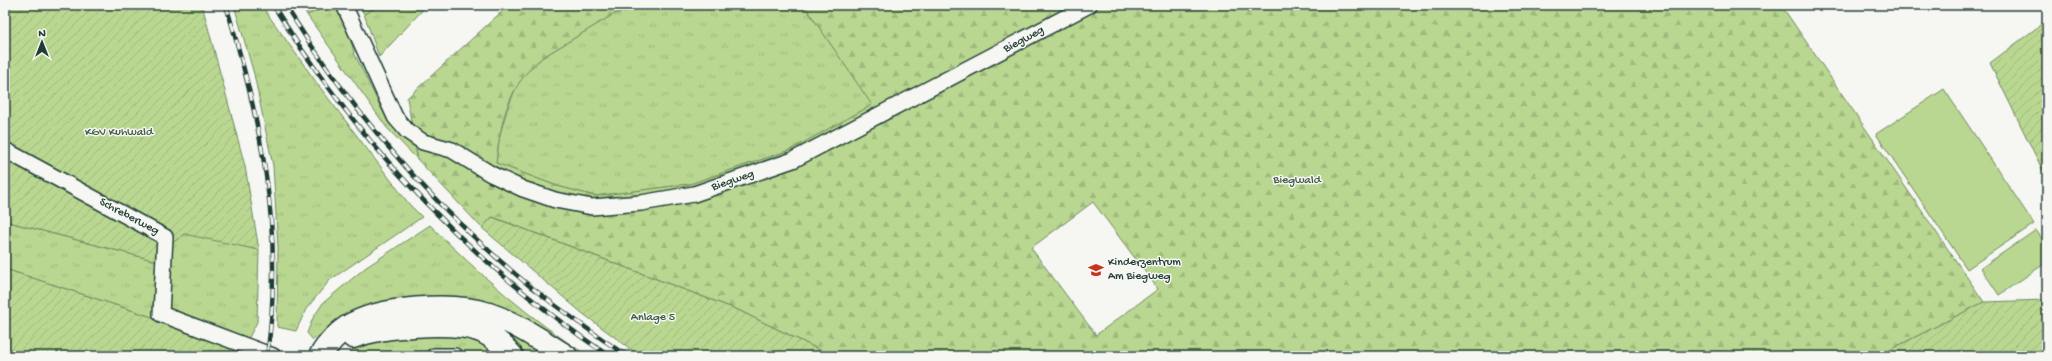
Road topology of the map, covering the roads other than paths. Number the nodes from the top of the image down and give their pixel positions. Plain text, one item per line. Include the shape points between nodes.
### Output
1 (344, 5) edge
2 (1089, 5) edge
3 (5, 150) edge
4 (273, 356) edge
5 (320, 356) edge
6 (434, 356) edge
7 (455, 356) edge
8 (512, 356) edge
9 (566, 356) edge

1 - 2 street, Biegweg via 380,87 395,117 407,131 424,142 440,145 462,155 491,174 523,189 555,200 592,207 641,203 694,194 793,160
3 - 4 street, Schreberweg via 165,237 161,314
5 - 8 highway via 365,333 396,328 450,326 471,328 491,337
5 - 9 highway via 340,332 366,318 398,310 452,308 477,311 501,319
6 - 7 street

